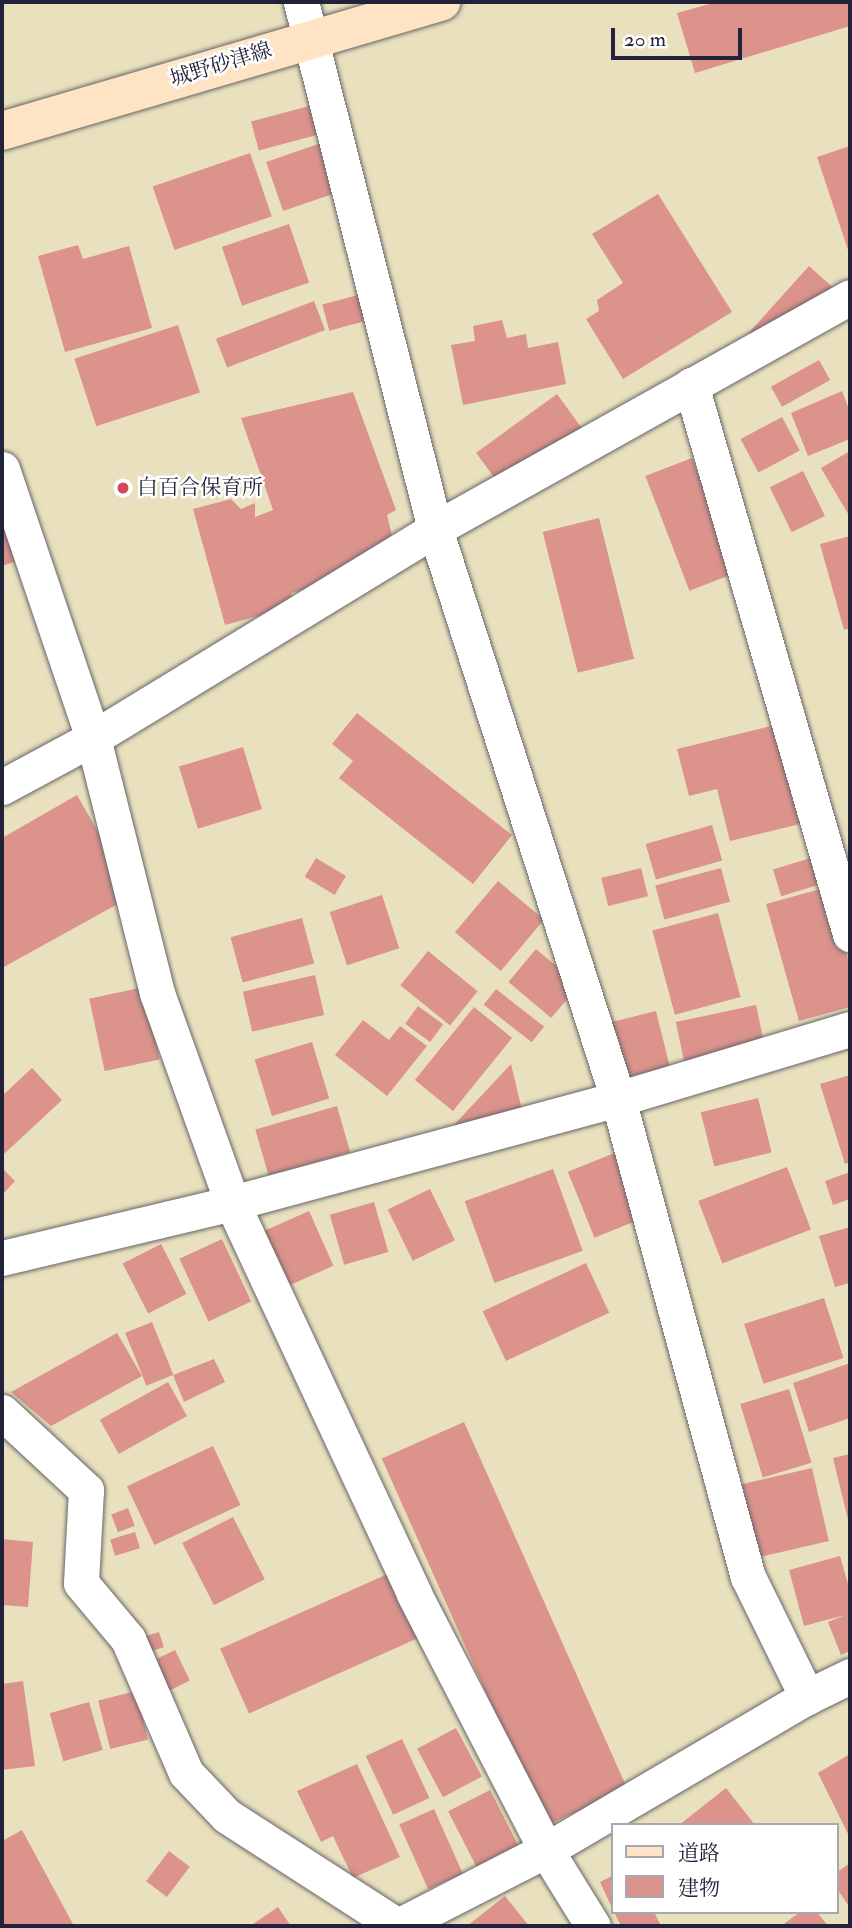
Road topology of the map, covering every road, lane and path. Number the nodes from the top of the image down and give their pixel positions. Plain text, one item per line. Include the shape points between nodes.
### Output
1 (301, 2) edge
2 (441, 2) edge
3 (311, 38) junction
4 (2, 131) edge
5 (850, 296) edge
6 (691, 385) junction
7 (2, 469) edge
8 (435, 528) junction
9 (93, 738) junction
10 (2, 787) edge
11 (850, 934) edge
12 (850, 1029) edge
13 (618, 1100) junction
14 (232, 1203) junction
15 (2, 1258) edge
16 (2, 1412) edge
17 (850, 1676) edge
18 (807, 1697) junction
19 (546, 1850) junction
20 (398, 1926) edge
21 (593, 1926) edge

1 - 3 street
2 - 3 main road, 城野砂津線
3 - 4 main road, 城野砂津線
3 - 8 street
5 - 6 street
6 - 8 street
6 - 11 street
7 - 9 street
8 - 9 street
8 - 13 street
9 - 10 street
9 - 14 street via 157,993
12 - 13 street
13 - 14 street
13 - 18 street via 748,1577
14 - 15 street
14 - 19 street via 414,1594
16 - 20 street via 86,1490 81,1583 128,1639 186,1773 227,1816
17 - 18 street
18 - 19 street
19 - 20 street
19 - 21 street

